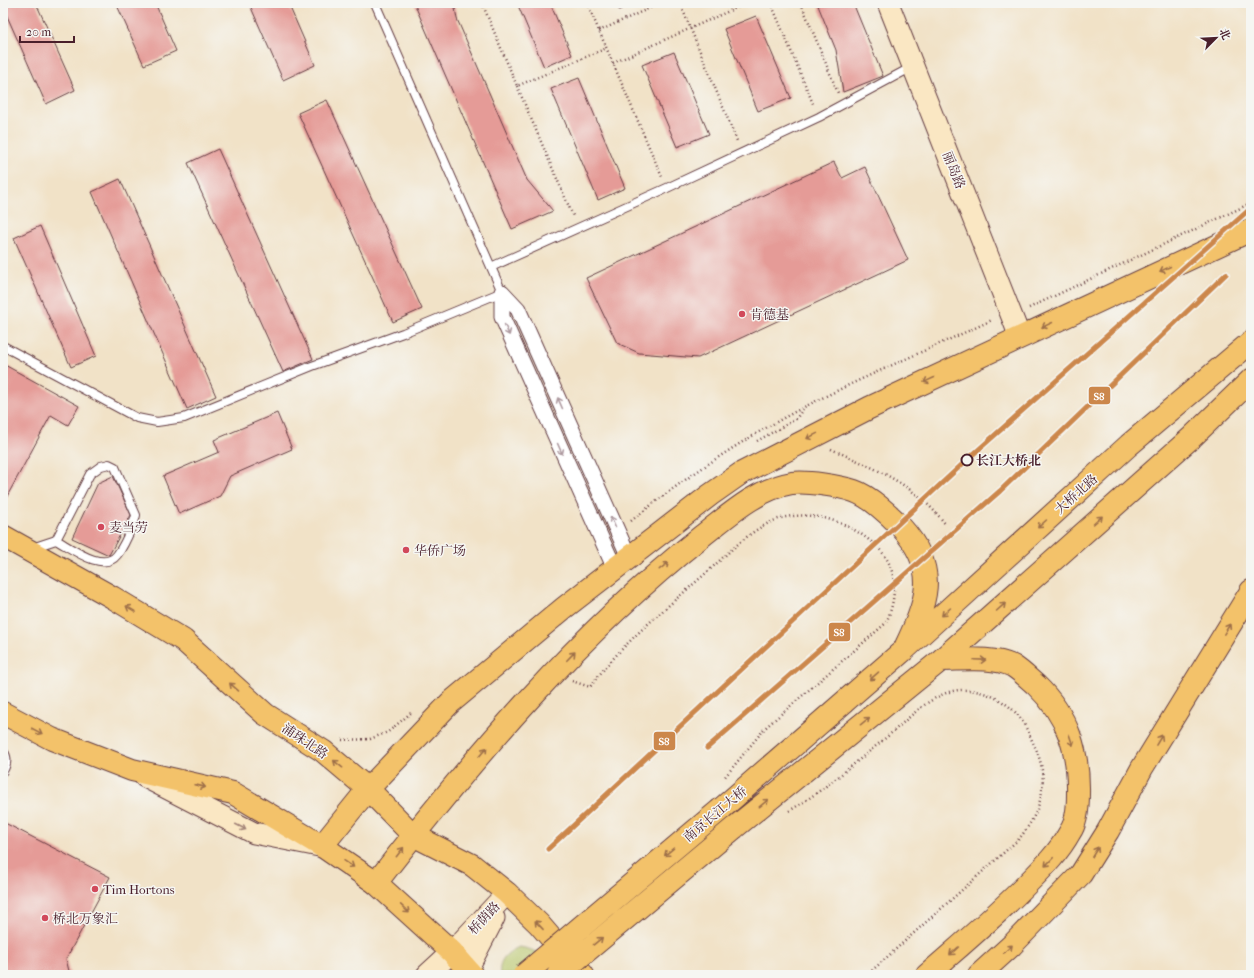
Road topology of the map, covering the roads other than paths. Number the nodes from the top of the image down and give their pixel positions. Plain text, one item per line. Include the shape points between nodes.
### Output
1 (376, 3) edge
2 (888, 3) edge
3 (912, 67) junction
4 (1251, 230) edge
5 (491, 267) junction
6 (502, 292) junction
7 (1251, 326) edge
8 (1020, 337) junction
9 (1251, 342) edge
10 (3, 346) edge
11 (1251, 380) edge
12 (1251, 397) edge
13 (1192, 437) junction
14 (1129, 445) junction
15 (3, 536) edge
16 (56, 540) junction
17 (27, 549) junction
18 (622, 563) junction
19 (1251, 591) edge
20 (904, 650) junction
21 (940, 660) junction
22 (3, 713) edge
23 (3, 751) edge
24 (3, 771) edge
25 (368, 789) junction
26 (413, 835) junction
27 (322, 846) junction
28 (376, 883) junction
29 (507, 893) junction
30 (452, 952) junction
31 (467, 973) edge
32 (427, 975) edge
33 (524, 975) edge
34 (558, 975) edge
35 (583, 975) edge
36 (927, 975) edge
37 (979, 975) edge

1 - 5 lane
2 - 3 street, 丽岛路
3 - 5 lane via 819,117
3 - 8 street, 丽岛路
4 -> 8 main road
5 - 6 lane
6 - 10 lane via 184,418 157,422 136,418
6 -> 18 street via 502,317
18 -> 6 street via 618,531 518,310
7 - 14 main road
8 -> 18 main road via 869,408 740,474
9 - 14 main road, 大桥北路
11 - 13 main road
12 - 13 main road
21 -> 13 main road
14 -> 20 main road, 大桥北路
15 - 17 main road, 浦珠北路
16 - 16 lane via 97,562 109,562 118,554 136,515 115,467 109,464 101,466 90,474
16 - 17 lane
25 -> 17 main road, 浦珠北路 via 323,751 265,714 183,640
18 - 25 main road via 450,703
37 -> 19 main road via 1081,874 1142,768
26 -> 20 main road via 514,715 604,621 656,572 724,518 762,492 793,483 816,483 855,491 885,511 904,530 914,544 926,576 922,613
20 -> 33 main road, 南京长江大桥, bridge
34 -> 21 main road, 南京长江大桥, bridge
21 -> 36 main road via 989,660 1012,666 1049,698 1066,724 1075,750 1079,774 1078,807 1072,831 1056,855 1010,901
22 -> 27 main road via 52,739 132,770 233,793
23 - 24 lane via 6,754
25 - 26 main road, 浦珠北路
25 - 27 main road
28 -> 26 main road
26 - 29 main road, 浦珠北路 via 472,865
27 -> 28 main road
28 -> 30 main road
29 - 30 street, 桥荫路
29 - 31 street, 桥荫路
35 -> 29 main road, 浦珠北路
30 - 31 main road
30 - 32 street, 桥荫路

